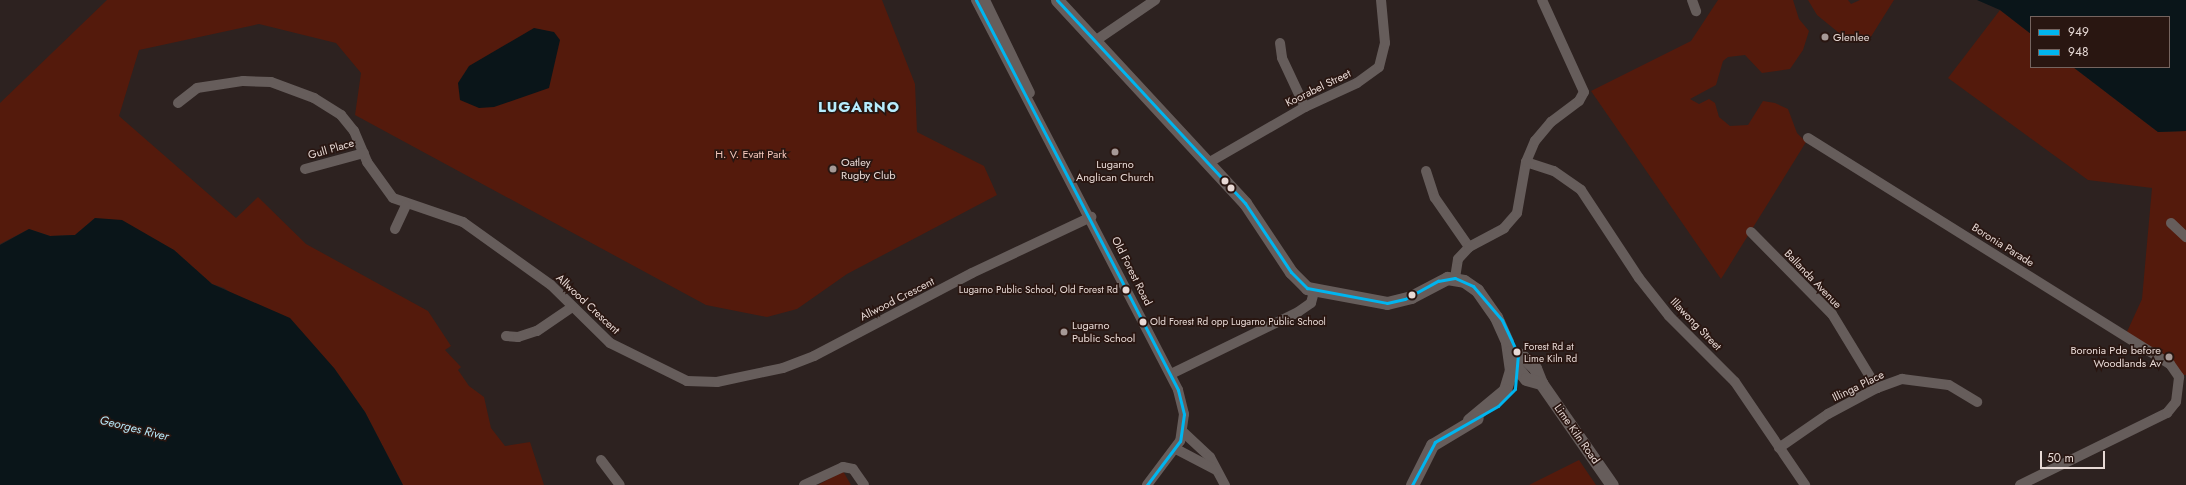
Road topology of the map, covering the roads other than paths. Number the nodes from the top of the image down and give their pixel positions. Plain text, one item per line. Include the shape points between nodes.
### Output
1 (976, 0) edge
2 (985, 0) edge
3 (1057, 0) edge
4 (1155, 0) edge
5 (1381, 0) edge
6 (1542, 0) edge
7 (1692, 0) edge
8 (1696, 11) dead end
9 (1095, 40) junction
10 (1280, 43) dead end
11 (178, 103) dead end
12 (1305, 107) junction
13 (1046, 130) junction
14 (1808, 138) dead end
15 (364, 153) junction
16 (1526, 162) junction
17 (1208, 163) junction
18 (305, 169) dead end
19 (1426, 171) dead end
20 (406, 205) junction
21 (1091, 217) junction
22 (2170, 223) dead end
23 (395, 229) dead end
24 (1751, 232) dead end
25 (2186, 237) edge
26 (1469, 247) junction
27 (1455, 278) junction
28 (1314, 292) junction
29 (572, 307) junction
30 (506, 336) dead end
31 (1514, 359) junction
32 (1171, 374) junction
33 (2183, 377) edge
34 (1877, 388) junction
35 (1977, 402) dead end
36 (1182, 431) junction
37 (1779, 448) junction
38 (1176, 449) junction
39 (601, 460) dead end
40 (1216, 470) junction
41 (620, 485) edge
42 (804, 485) edge
43 (864, 485) edge
44 (1147, 485) edge
45 (1225, 485) edge
46 (1412, 485) edge
47 (1612, 485) edge
48 (1805, 485) edge
49 (2020, 485) edge

1 - 13 street, Old Forest Road
2 - 13 street, Old Forest Road
3 - 9 street
4 - 9 street
5 - 12 street, Koorabel Street via 1385,43 1379,67 1357,83
6 - 16 street via 1585,87 1580,101 1541,133
7 - 8 street
9 - 17 street
10 - 12 street via 1282,58
11 - 15 street, Allwood Crescent via 197,88 217,83 271,82 314,98 341,115 354,131
12 - 17 street, Koorabel Street
13 - 21 street, Old Forest Road
14 - 33 street, Boronia Parade via 2170,364
15 - 18 street, Gull Place
15 - 20 street, Allwood Crescent via 379,182
16 - 26 street via 1517,213 1504,228
16 - 37 street, Illawong Street via 1554,171 1581,190 1639,278 1669,316 1735,382
17 - 28 street via 1249,209 1296,277
19 - 26 street via 1435,198
20 - 23 street
20 - 29 street, Allwood Crescent via 463,222 546,281
21 - 29 street, Allwood Crescent via 972,273 814,356 783,368 717,382 677,378 610,343
21 - 32 street, Old Forest Road
22 - 25 street
24 - 34 street, Ballanda Avenue via 1832,314
26 - 27 street via 1458,259
27 - 28 street via 1443,280 1411,297 1393,302
27 - 31 street via 1473,286 1496,317 1507,327
28 - 32 street via 1311,302 1302,310
29 - 30 street via 537,331 518,337
31 - 46 street via 1511,395 1484,415 1469,420 1432,445
31 - 47 street, Lime Kiln Road via 1535,368 1541,382
32 - 36 street, Old Forest Road via 1183,405
33 - 49 street via 2176,402 2167,413
34 - 35 street, Illinga Place via 1902,379 1918,379 1949,385
34 - 37 street, Illinga Place via 1828,414
36 - 38 street, Old Forest Road
36 - 40 street via 1210,456
37 - 48 street, Illawong Street
38 - 40 street
38 - 44 street
39 - 41 street
40 - 45 street
42 - 43 street via 836,468 850,464

